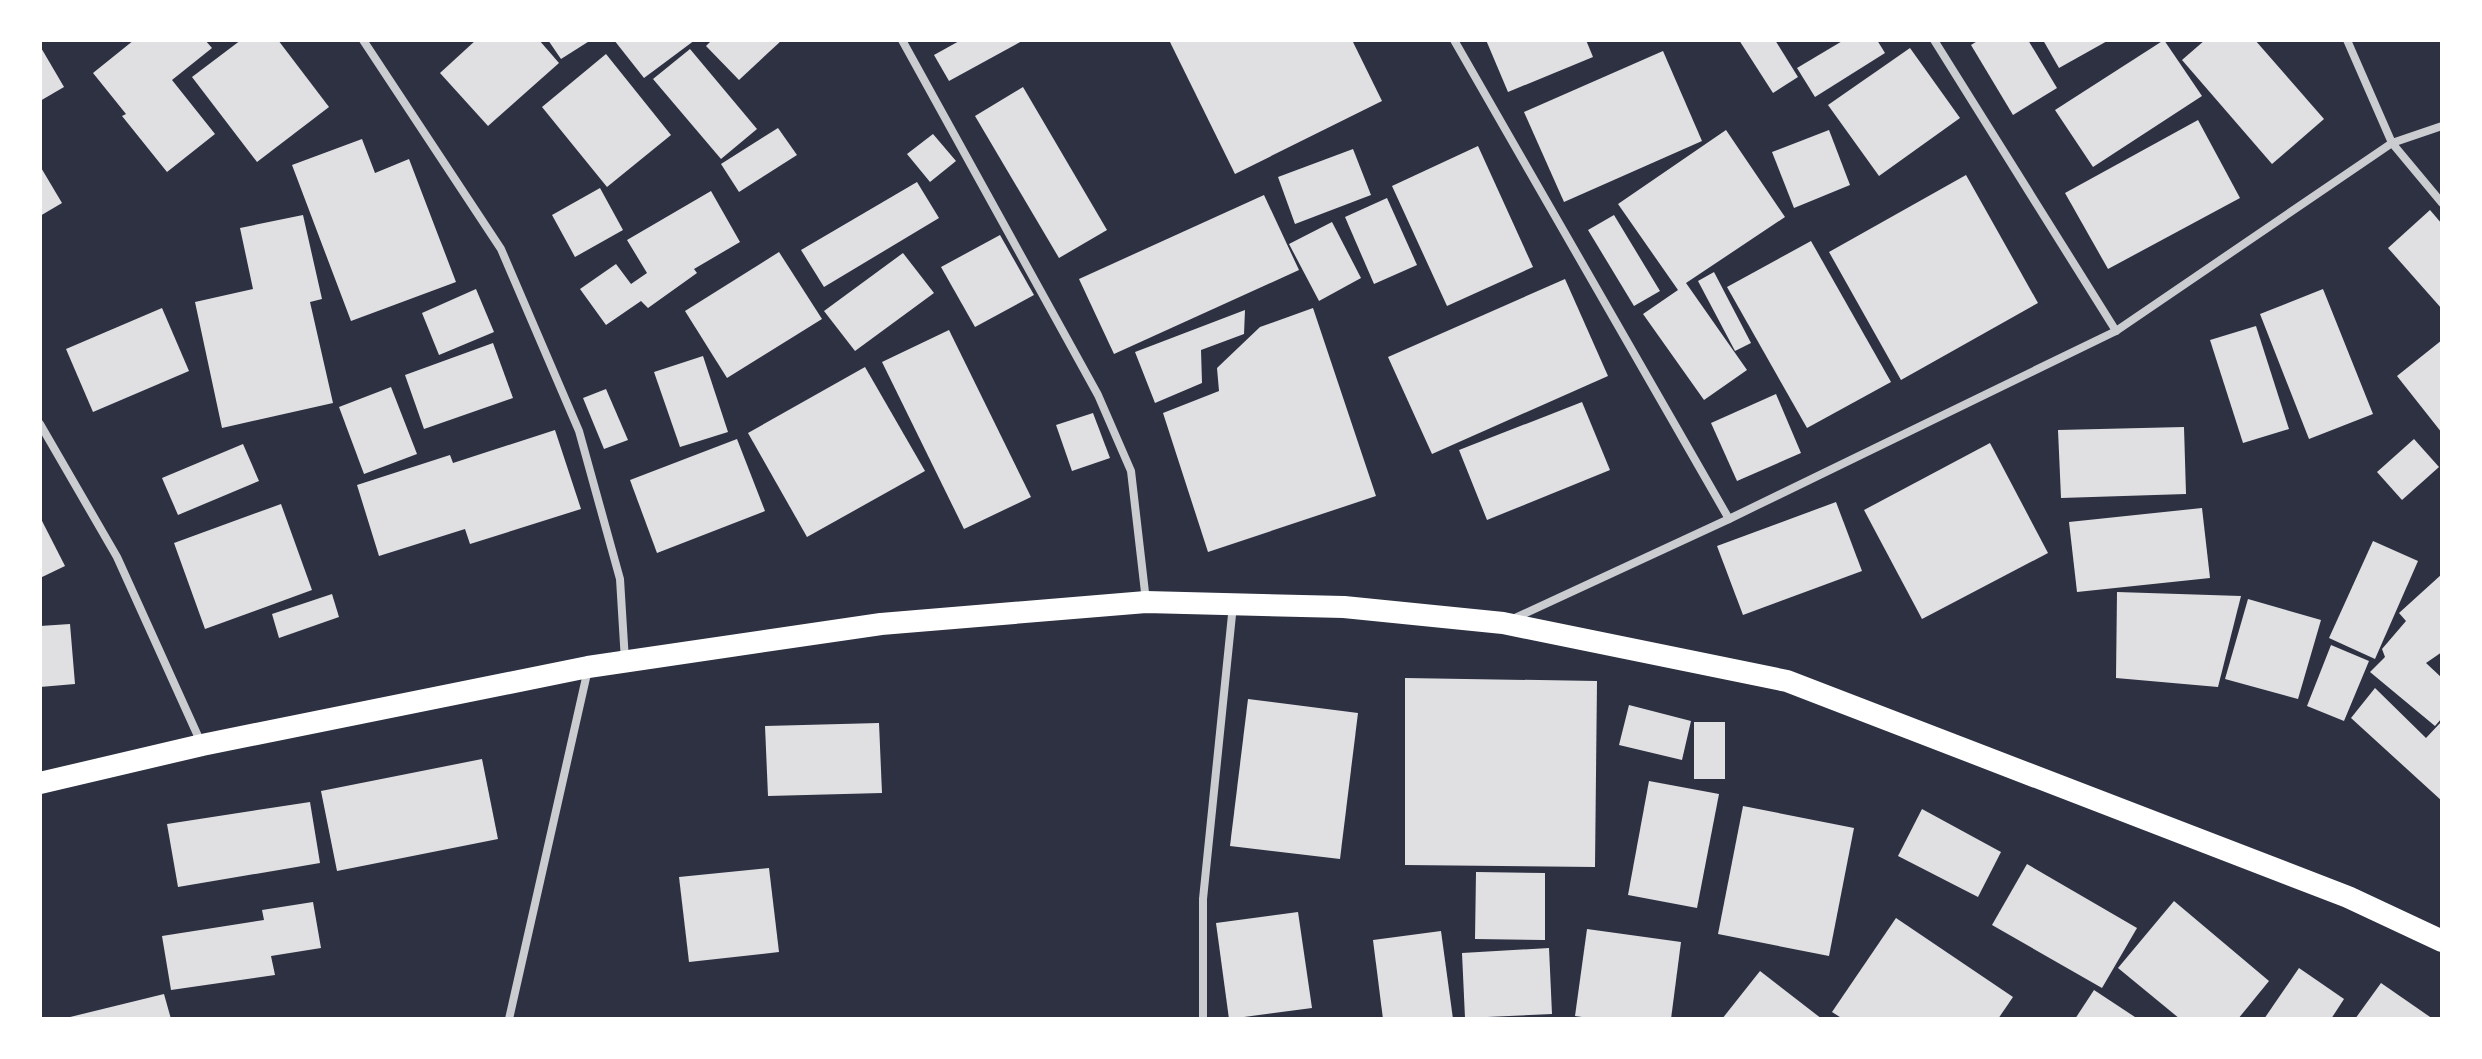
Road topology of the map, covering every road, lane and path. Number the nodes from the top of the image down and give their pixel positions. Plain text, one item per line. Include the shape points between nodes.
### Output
1 (363, 40) edge
2 (902, 40) edge
3 (1454, 40) edge
4 (1934, 40) edge
5 (2347, 40) edge
6 (2442, 126) edge
7 (2392, 143) junction
8 (2442, 203) edge
9 (2116, 331) junction
10 (40, 424) edge
11 (1729, 519) junction
12 (1146, 602) junction
13 (1233, 604) junction
14 (1503, 623) junction
15 (625, 661) junction
16 (588, 667) junction
17 (202, 745) junction
18 (40, 783) edge
19 (2442, 941) edge
20 (509, 1019) edge
21 (1203, 1019) edge

1 - 15 street via 501,249 579,431 620,579
2 - 12 street via 1098,395 1131,471
3 - 11 street
4 - 9 street
5 - 7 street
6 - 7 street
7 - 8 street
7 - 9 street
9 - 11 street
10 - 17 street via 117,557
11 - 14 street
12 - 13 highway
12 - 15 highway via 881,624
13 - 14 highway via 1344,607
13 - 21 street via 1203,899
14 - 19 highway via 1787,681 2334,891
15 - 16 highway
16 - 17 highway
16 - 20 street
17 - 18 highway

